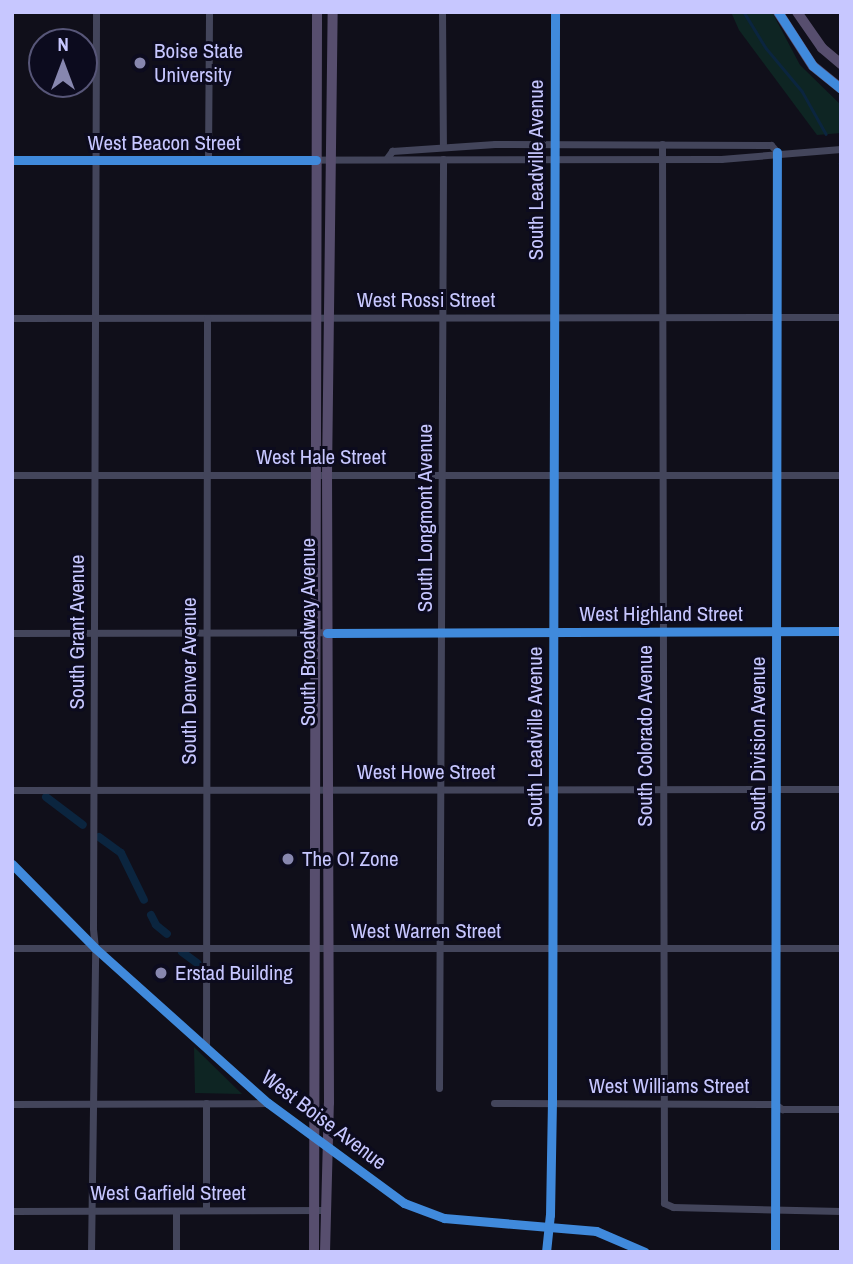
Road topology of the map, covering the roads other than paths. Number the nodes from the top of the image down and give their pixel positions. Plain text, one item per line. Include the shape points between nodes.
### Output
1 (96, 12) edge
2 (209, 12) edge
3 (317, 12) edge
4 (333, 12) edge
5 (442, 12) edge
6 (555, 12) edge
7 (797, 12) edge
8 (780, 16) edge
9 (841, 64) edge
10 (841, 89) edge
11 (553, 144) junction
12 (662, 144) junction
13 (443, 146) junction
14 (841, 149) edge
15 (777, 152) junction
16 (387, 158) junction
17 (333, 159) junction
18 (443, 159) junction
19 (553, 159) junction
20 (662, 159) junction
21 (12, 160) edge
22 (95, 160) junction
23 (208, 160) junction
24 (316, 160) junction
25 (662, 315) junction
26 (443, 317) junction
27 (554, 317) junction
28 (776, 317) junction
29 (841, 317) edge
30 (12, 318) edge
31 (96, 318) junction
32 (207, 318) junction
33 (317, 318) junction
34 (331, 318) junction
35 (554, 474) junction
36 (662, 474) junction
37 (777, 474) junction
38 (12, 475) edge
39 (95, 475) junction
40 (207, 475) junction
41 (314, 475) junction
42 (327, 475) junction
43 (442, 475) junction
44 (841, 475) edge
45 (776, 631) junction
46 (841, 631) edge
47 (12, 632) edge
48 (207, 632) junction
49 (442, 632) junction
50 (553, 632) junction
51 (662, 632) junction
52 (95, 633) junction
53 (313, 633) junction
54 (327, 633) junction
55 (313, 789) junction
56 (327, 789) junction
57 (442, 789) junction
58 (553, 789) junction
59 (662, 789) junction
60 (776, 789) junction
61 (841, 789) edge
62 (12, 790) edge
63 (94, 790) junction
64 (206, 790) junction
65 (12, 864) edge
66 (12, 948) edge
67 (95, 948) junction
68 (206, 948) junction
69 (313, 948) junction
70 (327, 948) junction
71 (440, 948) junction
72 (553, 948) junction
73 (662, 948) junction
74 (776, 948) junction
75 (841, 948) edge
76 (206, 1045) junction
77 (439, 1087) dead end
78 (206, 1103) junction
79 (268, 1103) junction
80 (495, 1103) dead end
81 (552, 1103) junction
82 (662, 1103) junction
83 (12, 1104) edge
84 (93, 1104) junction
85 (775, 1104) junction
86 (841, 1109) edge
87 (314, 1137) junction
88 (326, 1147) junction
89 (206, 1210) junction
90 (319, 1210) junction
91 (775, 1210) junction
92 (12, 1211) edge
93 (92, 1211) junction
94 (176, 1211) junction
95 (841, 1211) edge
96 (548, 1225) junction
97 (91, 1252) edge
98 (176, 1252) edge
99 (314, 1252) edge
100 (325, 1252) edge
101 (546, 1252) edge
102 (645, 1252) edge
103 (775, 1252) edge

1 - 22 street, South Grant Avenue
2 - 23 street
3 - 24 main road, South Broadway Avenue
4 - 17 main road, South Broadway Avenue
5 - 13 street
6 - 11 street, South Leadville Avenue
7 - 9 main road via 822,48
8 - 10 main road via 813,66
11 - 12 street, West Beacon Street
11 - 13 street, West Beacon Street
11 - 19 street, South Leadville Avenue
12 - 15 street, West Beacon Street via 771,145
12 - 20 street, South Colorado Avenue
13 - 16 street, West Beacon Street via 392,151
14 - 15 street, West Beacon Street
15 - 20 street, West Beacon Street via 767,158
15 - 28 street, South Division Avenue
16 - 17 street, West Beacon Street
16 - 18 street, West Beacon Street
17 - 24 street, West Beacon Street
17 - 34 main road, South Broadway Avenue
18 - 19 street, West Beacon Street
18 - 26 street, South Longmont Avenue
19 - 20 street, West Beacon Street
19 - 27 street, South Leadville Avenue
20 - 25 street, South Colorado Avenue
21 - 22 street, West Beacon Street
22 - 23 street, West Beacon Street
22 - 31 street, South Grant Avenue
23 - 24 street, West Beacon Street
24 - 33 main road, South Broadway Avenue
25 - 27 street, West Rossi Street
25 - 28 street, West Rossi Street
25 - 36 street, South Colorado Avenue
26 - 27 street, West Rossi Street
26 - 34 street, West Rossi Street
26 - 43 street, South Longmont Avenue
27 - 35 street, South Leadville Avenue
28 - 29 street, West Rossi Street
28 - 37 street, South Division Avenue
30 - 31 street, West Rossi Street
31 - 32 street, West Rossi Street
31 - 39 street, South Grant Avenue
32 - 33 street, West Rossi Street
32 - 40 street, South Denver Avenue
33 - 34 street, West Rossi Street
33 - 41 main road, South Broadway Avenue
34 - 42 main road, South Broadway Avenue
35 - 36 street, West Hale Street
35 - 43 street, West Hale Street
35 - 50 street, South Leadville Avenue
36 - 37 street, West Hale Street
36 - 51 street, South Colorado Avenue
37 - 44 street, West Hale Street
37 - 45 street, South Division Avenue
38 - 39 street, West Hale Street
39 - 40 street, West Hale Street
39 - 52 street, South Grant Avenue
40 - 41 street, West Hale Street
40 - 48 street, South Denver Avenue
41 - 42 street, West Hale Street
41 - 53 main road, South Broadway Avenue
42 - 43 street, West Hale Street
42 - 54 main road, South Broadway Avenue
43 - 49 street, South Longmont Avenue
45 - 46 street, West Highland Street
45 - 51 street, West Highland Street
45 - 60 street, South Division Avenue
47 - 52 street, West Highland Street
48 - 52 street, West Highland Street
48 - 53 street, West Highland Street
48 - 64 street, South Denver Avenue
49 - 50 street, West Highland Street
49 - 54 street, West Highland Street
49 - 57 street, South Longmont Avenue
50 - 51 street, West Highland Street
50 - 58 street, South Leadville Avenue
51 - 59 street, South Colorado Avenue
52 - 63 street, South Grant Avenue
53 - 54 street, West Highland Street
53 - 55 main road, South Broadway Avenue
54 - 56 main road, South Broadway Avenue
55 - 56 street, West Howe Street
55 - 64 street, West Howe Street
55 - 69 main road, South Broadway Avenue
56 - 57 street, West Howe Street
56 - 70 main road, South Broadway Avenue
57 - 58 street, West Howe Street
57 - 71 street, South Longmont Avenue
58 - 59 street, West Howe Street
58 - 72 street, South Leadville Avenue
59 - 60 street, West Howe Street
59 - 73 street, South Colorado Avenue
60 - 61 street, West Howe Street
60 - 74 street, South Division Avenue
62 - 63 street, West Howe Street
63 - 64 street, West Howe Street
63 - 67 street, South Grant Avenue
64 - 68 street, South Denver Avenue
65 - 67 street, West Boise Avenue
66 - 67 street, West Warren Street
67 - 68 street, West Warren Street
67 - 76 street, West Boise Avenue
67 - 84 street, South Grant Avenue
68 - 69 street, West Warren Street
68 - 76 street, South Denver Avenue
69 - 70 street, West Warren Street
69 - 87 main road, South Broadway Avenue
70 - 71 street, West Warren Street
70 - 88 main road, South Broadway Avenue
71 - 72 street, West Warren Street
71 - 77 street, South Longmont Avenue
72 - 73 street, West Warren Street
72 - 81 street, South Leadville Avenue
73 - 74 street, West Warren Street
73 - 82 street, South Colorado Avenue
74 - 75 street, West Warren Street
74 - 85 street, South Division Avenue
76 - 79 street, West Boise Avenue
78 - 79 street
78 - 84 street
78 - 89 street
79 - 87 street, West Boise Avenue
80 - 81 street, West Williams Street
81 - 82 street, West Williams Street
81 - 96 street, South Leadville Avenue
82 - 85 street, West Williams Street
82 - 91 street, South Colorado Avenue via 664,1203
83 - 84 street
84 - 93 street, South Grant Avenue
85 - 86 street, West Williams Street via 782,1109
85 - 91 street, South Division Avenue
87 - 88 street, West Boise Avenue
87 - 90 main road, South Broadway Avenue
88 - 90 main road, South Broadway Avenue
88 - 96 street, West Boise Avenue via 423,1213 459,1220
89 - 90 street, West Garfield Street
89 - 94 street, West Garfield Street
90 - 99 main road, South Broadway Avenue
90 - 100 main road, South Broadway Avenue
91 - 95 street
91 - 103 street, South Division Avenue
92 - 93 street, West Garfield Street
93 - 94 street, West Garfield Street
93 - 97 street, South Grant Avenue
94 - 98 street
96 - 101 street, South Leadville Avenue
96 - 102 street, West Boise Avenue via 596,1231

